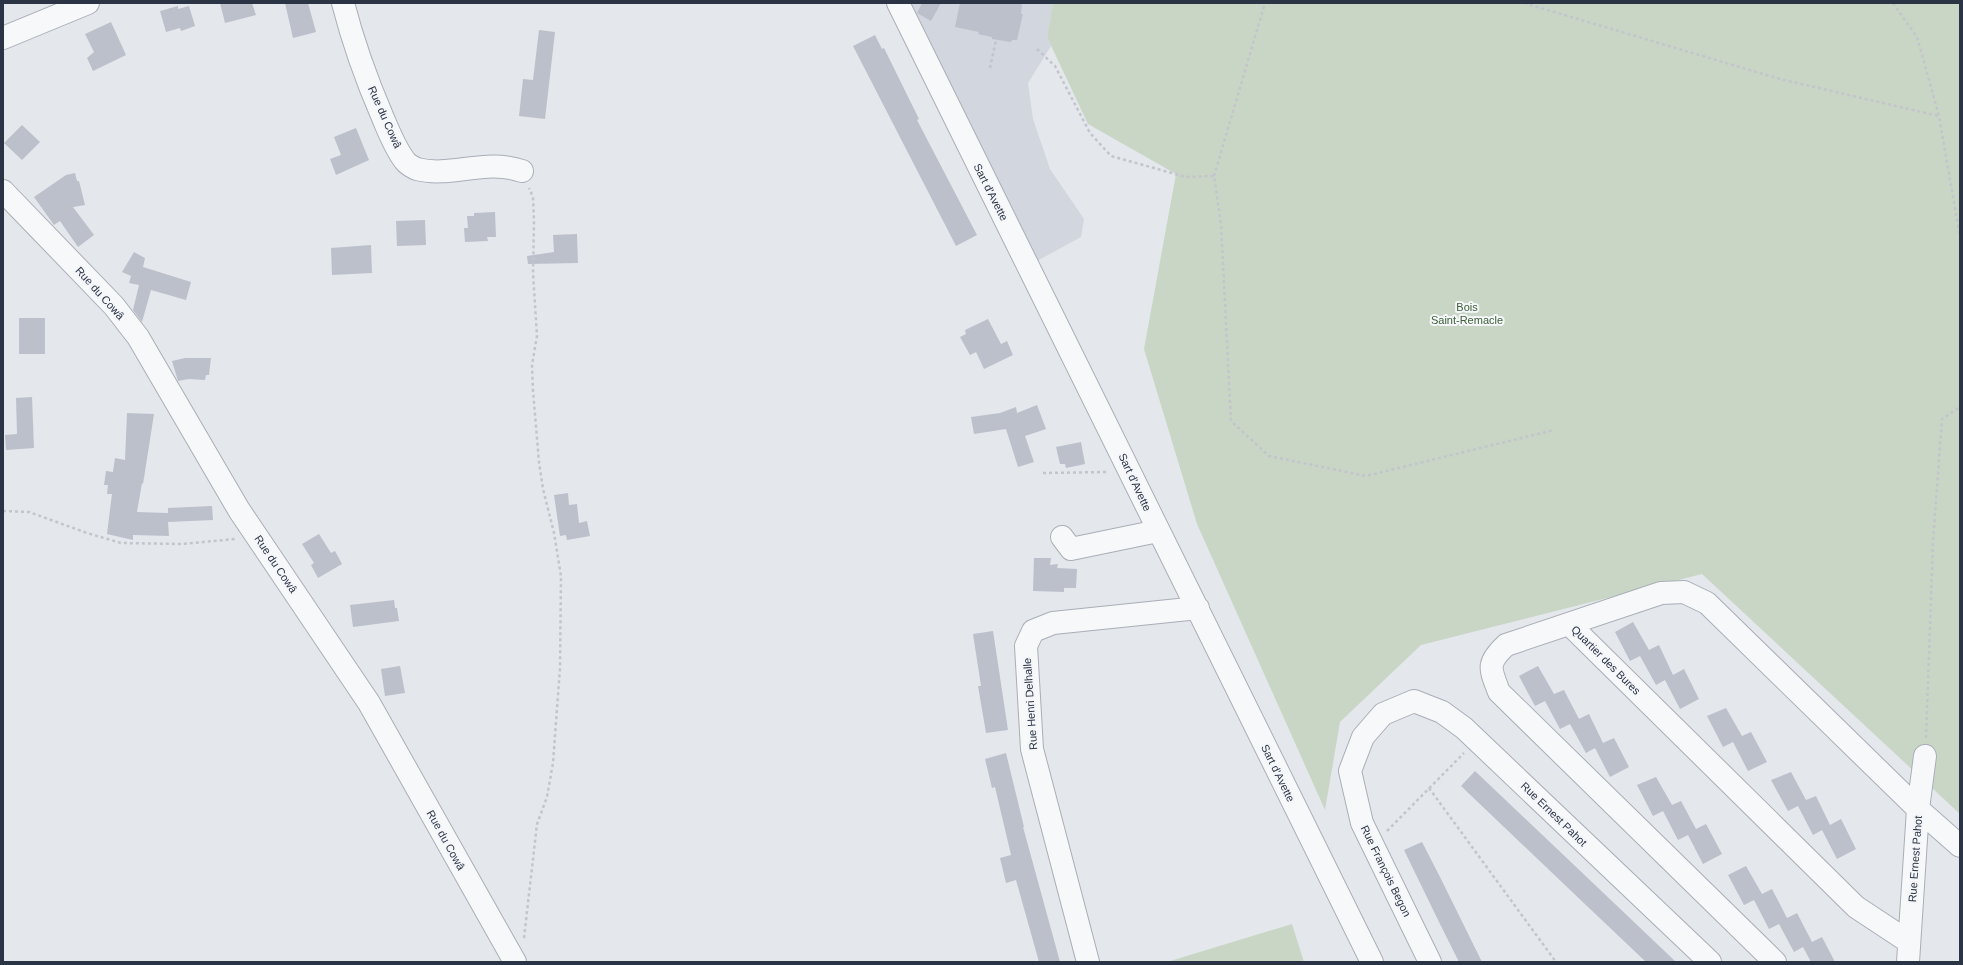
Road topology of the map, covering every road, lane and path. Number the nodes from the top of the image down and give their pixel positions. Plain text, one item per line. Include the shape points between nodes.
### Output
1 (88, 3) edge
2 (343, 3) edge
3 (898, 3) edge
4 (1265, 3) edge
5 (1524, 3) edge
6 (1893, 3) edge
7 (3, 38) edge
8 (996, 40) dead end
9 (1037, 49) dead end
10 (990, 68) dead end
11 (1939, 116) junction
12 (522, 171) joint
13 (1214, 176) junction
14 (3, 191) edge
15 (1960, 237) edge
16 (1960, 407) edge
17 (1554, 430) dead end
18 (1128, 467) junction
19 (1043, 473) dead end
20 (3, 511) edge
21 (1158, 531) junction
22 (256, 535) junction
23 (1062, 537) dead end
24 (1198, 608) junction
25 (1569, 624) junction
26 (1383, 714) joint
27 (1477, 740) junction
28 (1925, 756) joint
29 (1429, 788) junction
30 (1918, 809) junction
31 (1373, 845) junction
32 (1960, 846) edge
33 (1908, 952) edge
34 (514, 961) edge
35 (1088, 962) edge
36 (1372, 962) edge
37 (1430, 962) edge
38 (1556, 962) edge
39 (1710, 962) edge
40 (1775, 962) edge

1 - 7 street
2 - 12 street, Rue du Cowâ via 378,106 406,162 417,169 436,171 510,166
3 - 18 street, Sart d'Avette
4 - 13 path
5 - 11 path via 1780,80
6 - 11 path via 1917,37
8 - 10 path
9 - 13 path via 1055,66 1090,133 1111,156 1186,177
11 - 15 path
12 - 34 path via 533,197 533,273 537,336 532,365 539,462 561,576 560,668 553,763 547,797 537,824 523,941
13 - 17 path via 1221,224 1231,421 1270,456 1366,476
14 - 22 street, Rue du Cowâ via 114,306 138,337
16 - 28 path via 1942,419 1933,542
18 - 19 path via 1116,472
18 - 21 street, Sart d'Avette
20 - 22 path via 29,512 121,544 182,544
21 - 23 street via 1071,549
21 - 24 street, Sart d'Avette
22 - 34 street, Rue du Cowâ via 369,703
24 - 35 street, Rue Henri Delhalle via 1052,622 1033,631 1026,646 1032,749
24 - 36 street, Sart d'Avette
25 - 30 street via 1661,593 1684,592 1707,602
25 - 33 street, Quartier des Bures via 1856,907
25 - 40 street, Quartier des Bures via 1506,645 1494,656 1491,670 1499,692
26 - 27 street, Rue Ernest Pahot via 1414,701 1442,712
26 - 31 street, Rue François Begon via 1363,737 1350,771 1362,823
27 - 29 path
27 - 39 street, Rue Ernest Pahot
28 - 30 street, Rue Ernest Pahot
29 - 31 path
29 - 38 path
30 - 32 street
30 - 33 street, Rue Ernest Pahot
31 - 37 street, Rue François Begon

